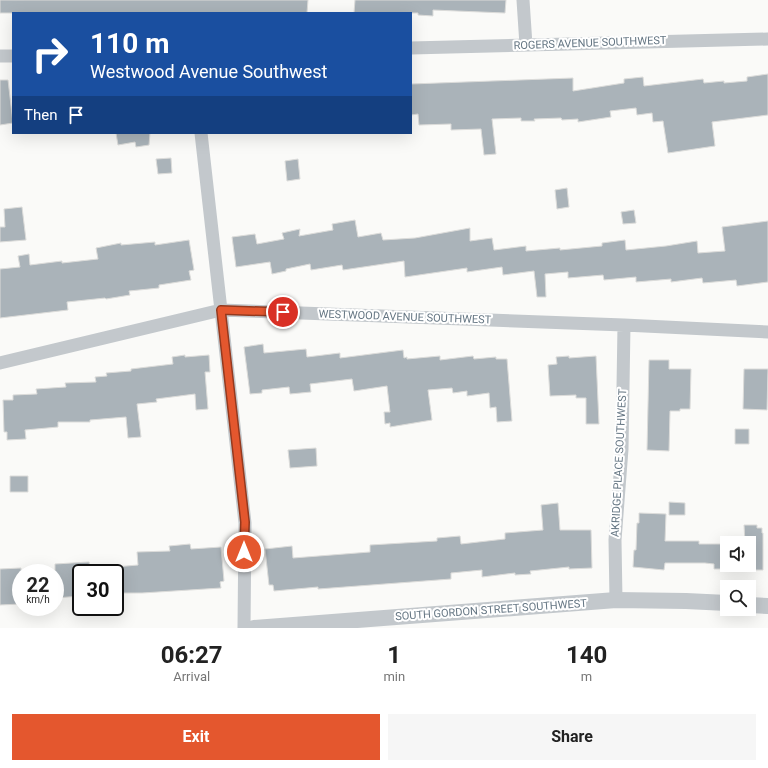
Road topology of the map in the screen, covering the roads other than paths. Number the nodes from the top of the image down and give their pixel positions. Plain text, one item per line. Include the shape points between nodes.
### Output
1 (523, 0) edge
2 (768, 38) edge
3 (526, 45) junction
4 (412, 48) edge
5 (0, 56) edge
6 (12, 56) edge
7 (201, 134) edge
8 (221, 310) junction
9 (624, 325) junction
10 (768, 332) edge
11 (0, 363) edge
12 (616, 600) junction
13 (720, 602) edge
14 (756, 605) edge
15 (768, 606) edge
16 (244, 628) edge
17 (254, 628) edge

1 - 3 street
2 - 3 street, ROGERS AVENUE SOUTHWEST
3 - 4 street, ROGERS AVENUE SOUTHWEST
5 - 6 street
7 - 8 street
8 - 9 street, WESTWOOD AVENUE SOUTHWEST
8 - 11 street, WESTWOOD AVENUE SOUTHWEST
8 - 16 street via 245,522
9 - 10 street, WESTWOOD AVENUE SOUTHWEST
9 - 12 street, AKRIDGE PLACE SOUTHWEST via 622,449 615,540
12 - 13 street, SOUTH GORDON STREET SOUTHWEST
12 - 17 street, SOUTH GORDON STREET SOUTHWEST
14 - 15 street

